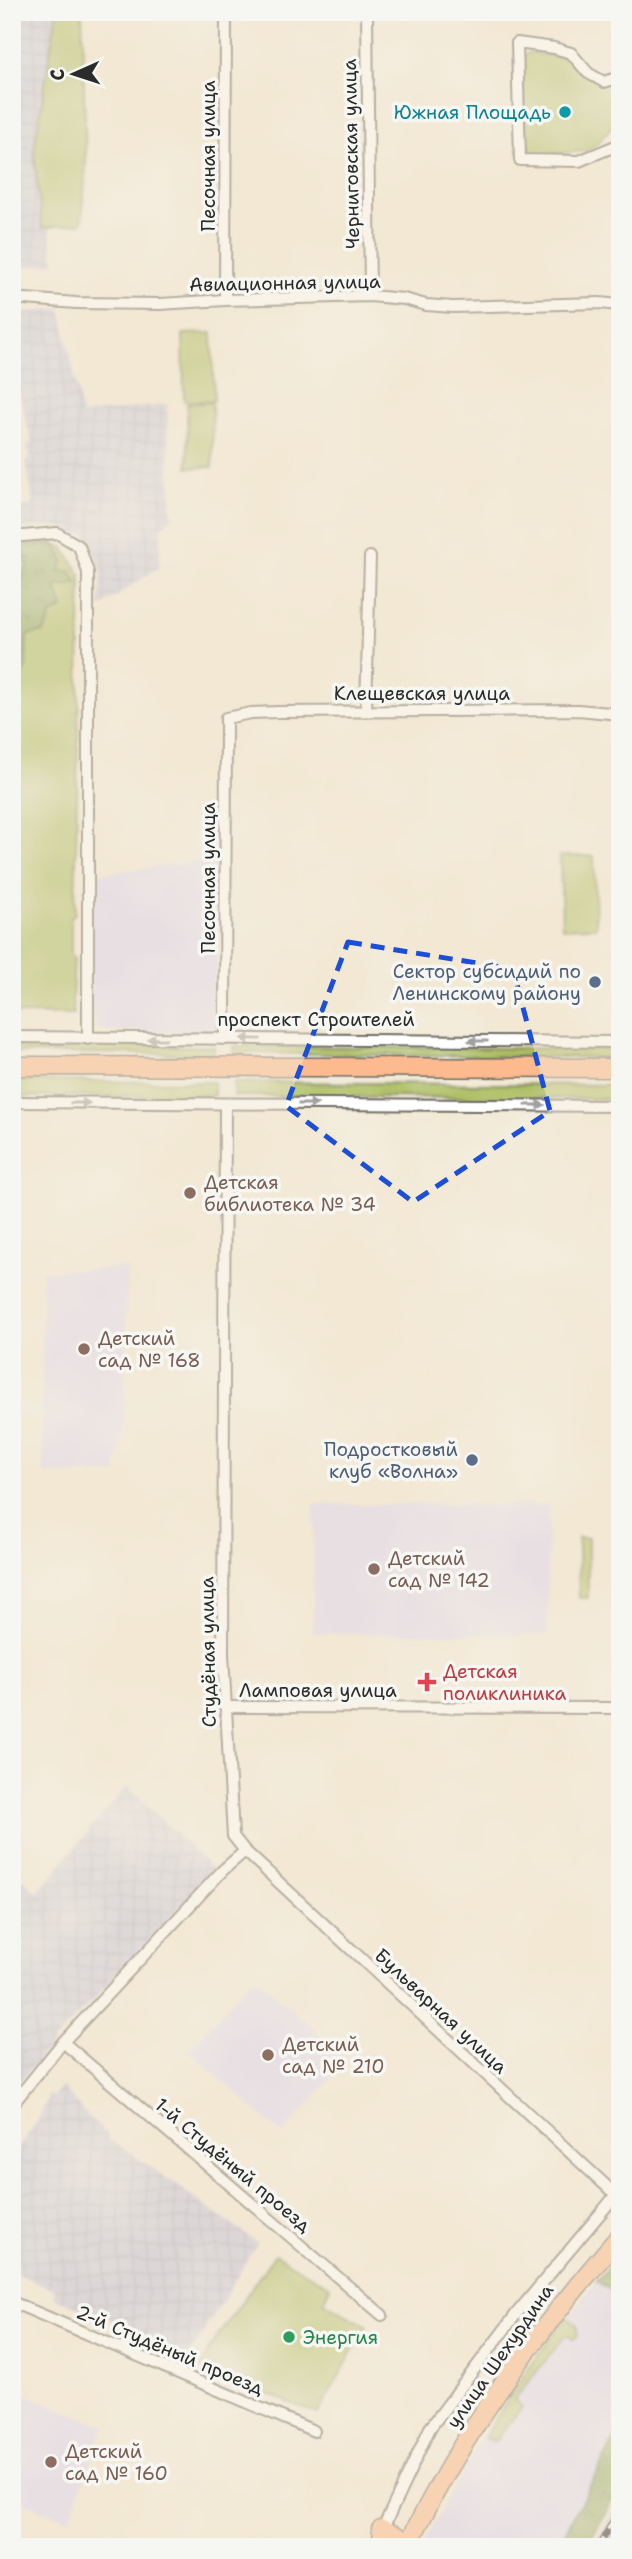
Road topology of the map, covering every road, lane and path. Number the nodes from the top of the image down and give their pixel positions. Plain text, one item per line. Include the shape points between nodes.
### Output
1 (226, 12) edge
2 (367, 12) edge
3 (620, 77) edge
4 (620, 144) edge
5 (370, 296) junction
6 (12, 298) edge
7 (225, 300) junction
8 (620, 305) edge
9 (12, 537) edge
10 (370, 557) dead end
11 (366, 711) junction
12 (620, 714) edge
13 (226, 718) joint
14 (12, 1037) edge
15 (88, 1039) junction
16 (225, 1039) junction
17 (620, 1042) edge
18 (12, 1066) edge
19 (620, 1068) edge
20 (12, 1102) edge
21 (225, 1104) junction
22 (620, 1105) edge
23 (225, 1707) junction
24 (620, 1708) edge
25 (245, 1851) junction
26 (63, 2042) junction
27 (12, 2105) edge
28 (618, 2193) edge
29 (620, 2236) edge
30 (12, 2302) edge
31 (382, 2315) dead end
32 (314, 2431) dead end
33 (381, 2529) junction
34 (409, 2544) edge
35 (374, 2547) edge

1 - 7 street, Песочная улица
2 - 5 street, Черниговская улица
3 - 4 street via 604,82 588,73 571,53 517,43 520,160 579,161
5 - 7 street, Авиационная улица
5 - 8 street, Авиационная улица via 453,307
6 - 7 street, Авиационная улица via 169,304
9 - 15 street via 57,533 79,546 88,572
10 - 11 street
11 - 12 street, Клещевская улица via 578,710
11 - 13 street, Клещевская улица via 251,713
13 - 16 street, Песочная улица
14 - 15 street, проспект Строителей
16 -> 15 street, проспект Строителей
17 -> 16 street, проспект Строителей
18 - 19 main road
20 -> 21 street
21 -> 22 street
21 - 23 street, Студёная улица
23 - 24 street, Ламповая улица
23 - 25 street, Студёная улица via 233,1836
25 - 26 street
25 - 28 street, Бульварная улица
26 - 27 street
26 - 31 street, 1-й Студёный проезд
28 - 33 street via 517,2313 430,2428
29 - 34 main road, улица Шехурдина via 566,2297 501,2385
30 - 32 street, 2-й Студёный проезд
33 - 34 main road
33 - 35 street

